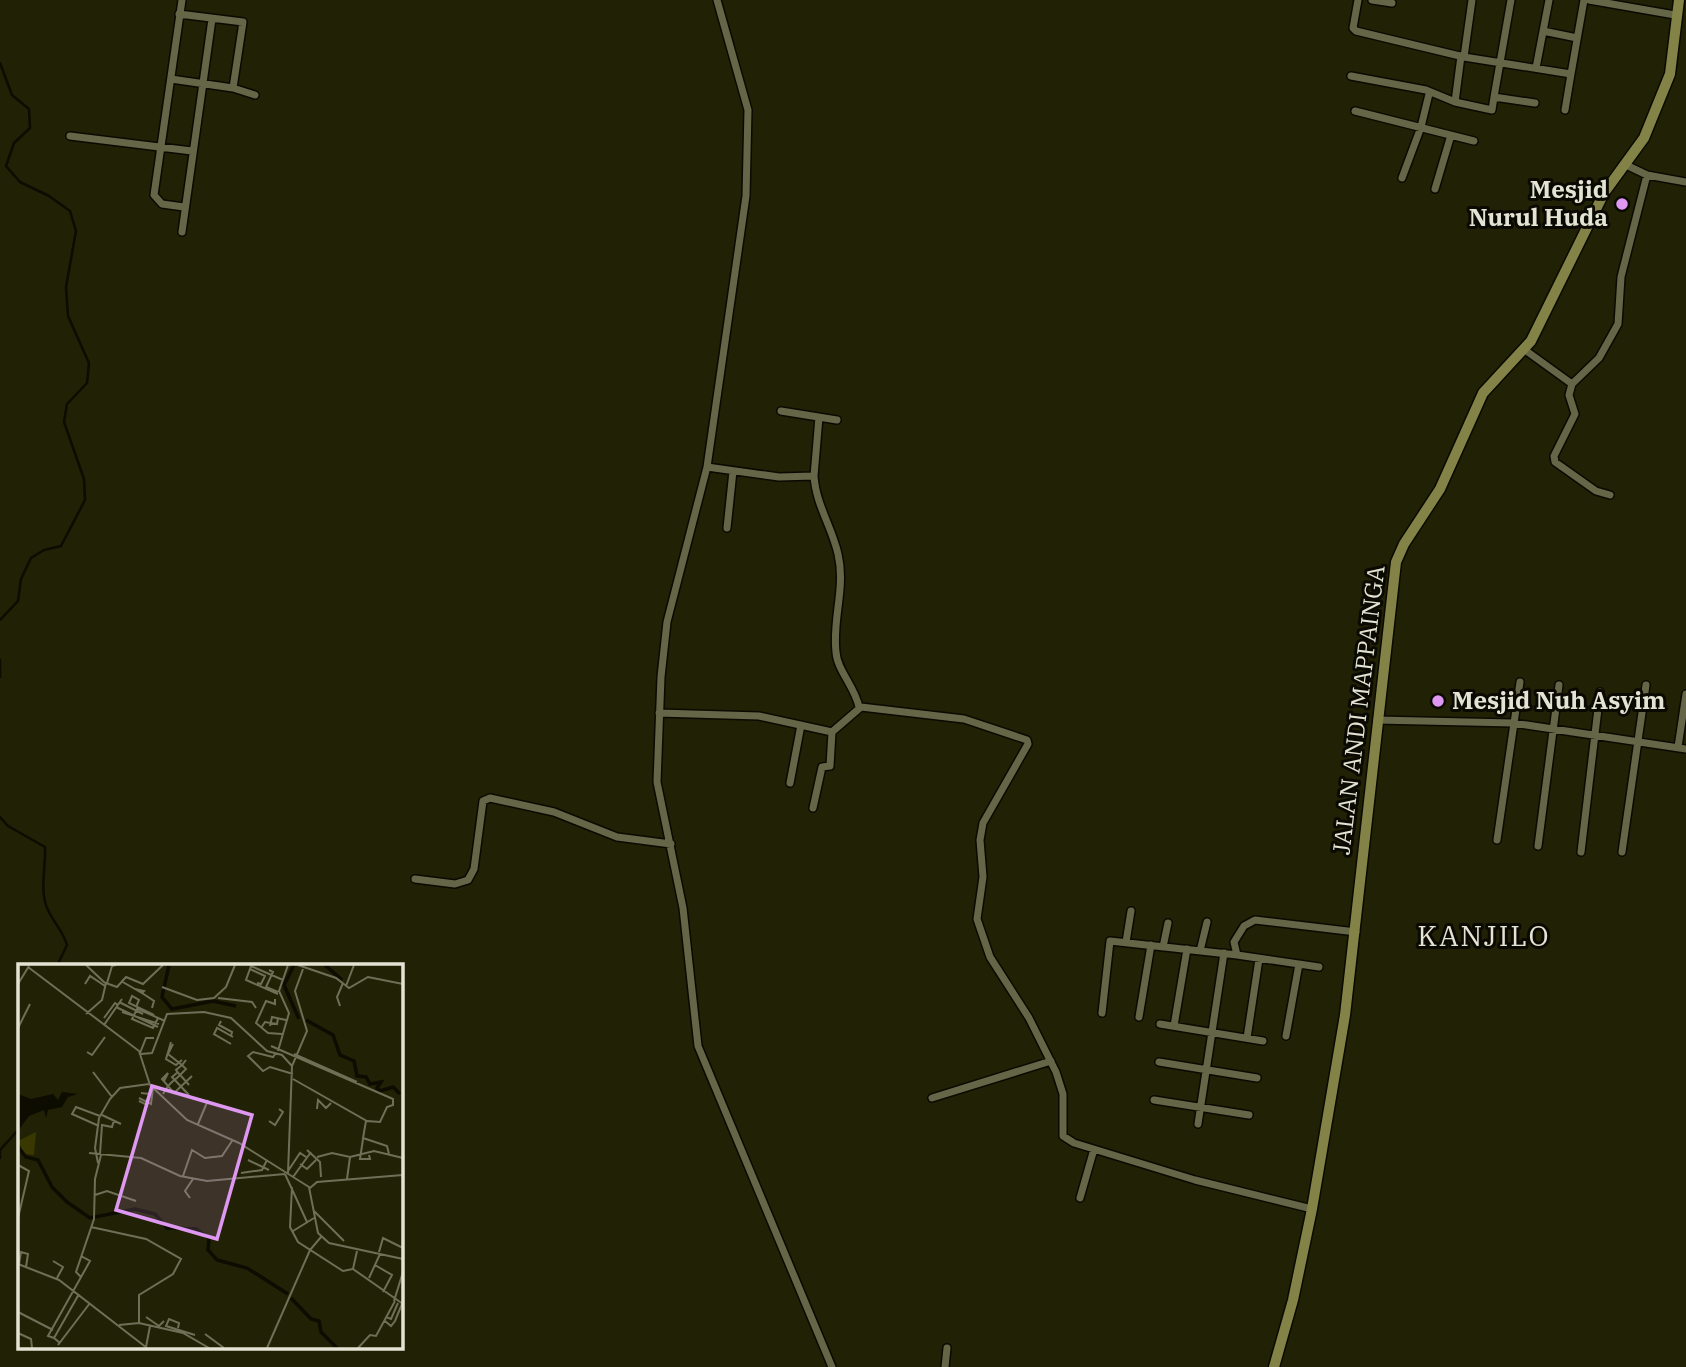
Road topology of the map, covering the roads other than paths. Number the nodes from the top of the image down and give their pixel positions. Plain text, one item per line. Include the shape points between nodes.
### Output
1 (182, 0) edge
2 (717, 0) edge
3 (1358, 0) edge
4 (1372, 0) edge
5 (1472, 0) edge
6 (1510, 0) edge
7 (1549, 0) edge
8 (1586, 0) edge
9 (1679, 0) edge
10 (1392, 3) dead end
11 (179, 14) junction
12 (1675, 15) junction
13 (212, 19) junction
14 (1543, 31) junction
15 (1577, 38) junction
16 (1462, 56) junction
17 (1501, 62) junction
18 (1536, 68) junction
19 (1572, 74) junction
20 (1351, 76) dead end
21 (171, 79) junction
22 (201, 84) junction
23 (233, 88) junction
24 (1429, 94) junction
25 (255, 95) dead end
26 (1494, 97) junction
27 (1455, 102) junction
28 (1535, 103) dead end
29 (1565, 110) dead end
30 (1355, 111) dead end
31 (1421, 127) junction
32 (1451, 135) junction
33 (70, 136) dead end
34 (1475, 141) dead end
35 (161, 148) junction
36 (192, 151) junction
37 (1624, 164) junction
38 (1647, 174) junction
39 (1402, 178) dead end
40 (1686, 182) edge
41 (1435, 189) dead end
42 (184, 207) junction
43 (182, 232) dead end
44 (1525, 350) junction
45 (1572, 384) junction
46 (781, 411) dead end
47 (819, 417) junction
48 (837, 420) dead end
49 (707, 467) junction
50 (733, 471) junction
51 (814, 476) junction
52 (1609, 495) dead end
53 (727, 528) dead end
54 (1520, 682) dead end
55 (1559, 685) dead end
56 (1646, 685) dead end
57 (1600, 692) dead end
58 (1686, 694) edge
59 (859, 707) junction
60 (659, 713) junction
61 (1376, 720) junction
62 (1513, 723) junction
63 (801, 725) junction
64 (1554, 729) junction
65 (832, 732) junction
66 (1595, 735) junction
67 (1637, 741) junction
68 (1682, 748) edge
69 (790, 783) dead end
70 (813, 808) dead end
71 (1497, 840) dead end
72 (671, 844) junction
73 (1538, 846) dead end
74 (1581, 852) dead end
75 (1622, 852) dead end
76 (415, 879) dead end
77 (1131, 911) dead end
78 (1206, 922) dead end
79 (1168, 923) dead end
80 (1356, 932) junction
81 (1126, 942) junction
82 (1151, 945) junction
83 (1163, 947) junction
84 (1187, 949) junction
85 (1200, 951) junction
86 (1224, 953) junction
87 (1237, 955) junction
88 (1258, 958) junction
89 (1298, 964) junction
90 (1319, 967) dead end
91 (1102, 1013) dead end
92 (1139, 1017) dead end
93 (1160, 1024) dead end
94 (1174, 1026) junction
95 (1213, 1031) junction
96 (1286, 1036) dead end
97 (1247, 1038) junction
98 (1263, 1041) dead end
99 (1051, 1061) junction
100 (1159, 1062) dead end
101 (1206, 1070) junction
102 (1257, 1078) dead end
103 (932, 1098) dead end
104 (1154, 1100) dead end
105 (1200, 1107) junction
106 (1249, 1115) dead end
107 (1198, 1124) dead end
108 (1094, 1149) junction
109 (1080, 1198) dead end
110 (1312, 1209) junction
111 (947, 1348) dead end
112 (832, 1367) edge
113 (945, 1367) edge
114 (1275, 1367) edge

1 - 11 street
2 - 49 street via 746,98 749,147 741,245
3 - 16 street via 1356,31
4 - 10 street
5 - 16 street
6 - 17 street
7 - 14 street
8 - 12 street
8 - 15 street
9 - 12 main road, JALAN ANDI MAPPAINGA
11 - 13 street
11 - 21 street
12 - 37 main road, JALAN ANDI MAPPAINGA via 1666,87 1644,138
13 - 22 street
13 - 23 street via 243,23
14 - 15 street
14 - 18 street
15 - 19 street
16 - 17 street
16 - 27 street
17 - 18 street
17 - 26 street
18 - 19 street
19 - 29 street
20 - 24 street
21 - 22 street
21 - 35 street
22 - 23 street
22 - 36 street
23 - 25 street
24 - 27 street
24 - 31 street
26 - 27 street via 1492,110
26 - 28 street
30 - 31 street
31 - 32 street
31 - 39 street
32 - 34 street
32 - 41 street
33 - 35 street
35 - 36 street
35 - 42 street via 154,195 162,204
36 - 42 street
37 - 38 street
37 - 44 main road, JALAN ANDI MAPPAINGA via 1604,193
38 - 40 street
38 - 45 street via 1621,277 1618,324 1599,358
42 - 43 street
44 - 45 street
44 - 61 main road, JALAN ANDI MAPPAINGA via 1483,393 1440,489 1396,562
45 - 52 street via 1569,395 1575,414 1555,462
46 - 47 street
47 - 48 street
47 - 51 street
49 - 50 street
49 - 60 street via 671,602
50 - 51 street
50 - 53 street
51 - 59 street via 842,576 836,656
54 - 62 street
55 - 64 street
56 - 67 street
57 - 66 street
58 - 68 street
59 - 65 street
59 - 99 street via 964,719 1027,740 1021,760 983,823 977,919 990,957
60 - 63 street via 759,716
60 - 72 street via 657,782
61 - 62 street
61 - 80 main road, JALAN ANDI MAPPAINGA
62 - 64 street
62 - 71 street
63 - 65 street
63 - 69 street
64 - 66 street
64 - 73 street
65 - 70 street via 830,766 821,767
66 - 67 street
66 - 74 street
67 - 68 street
67 - 75 street
72 - 76 street via 617,837 554,812 490,798 483,801 474,869 468,880 455,884
72 - 112 street via 698,1045
77 - 81 street
78 - 85 street
79 - 83 street
80 - 87 street via 1255,920 1244,926 1234,942
80 - 110 main road, JALAN ANDI MAPPAINGA
81 - 82 street
81 - 91 street via 1110,940
82 - 83 street
82 - 92 street
83 - 84 street
84 - 85 street
84 - 94 street
85 - 86 street
86 - 87 street
86 - 95 street
87 - 88 street
88 - 89 street
88 - 97 street
89 - 90 street
89 - 96 street
93 - 94 street
94 - 95 street
95 - 97 street
95 - 101 street
97 - 98 street
99 - 103 street
99 - 108 street via 1063,1094 1063,1136
100 - 101 street
101 - 102 street
101 - 105 street
104 - 105 street
105 - 106 street
105 - 107 street
108 - 109 street
108 - 110 street
110 - 114 main road, JALAN ANDI MAPPAINGA
111 - 113 street

